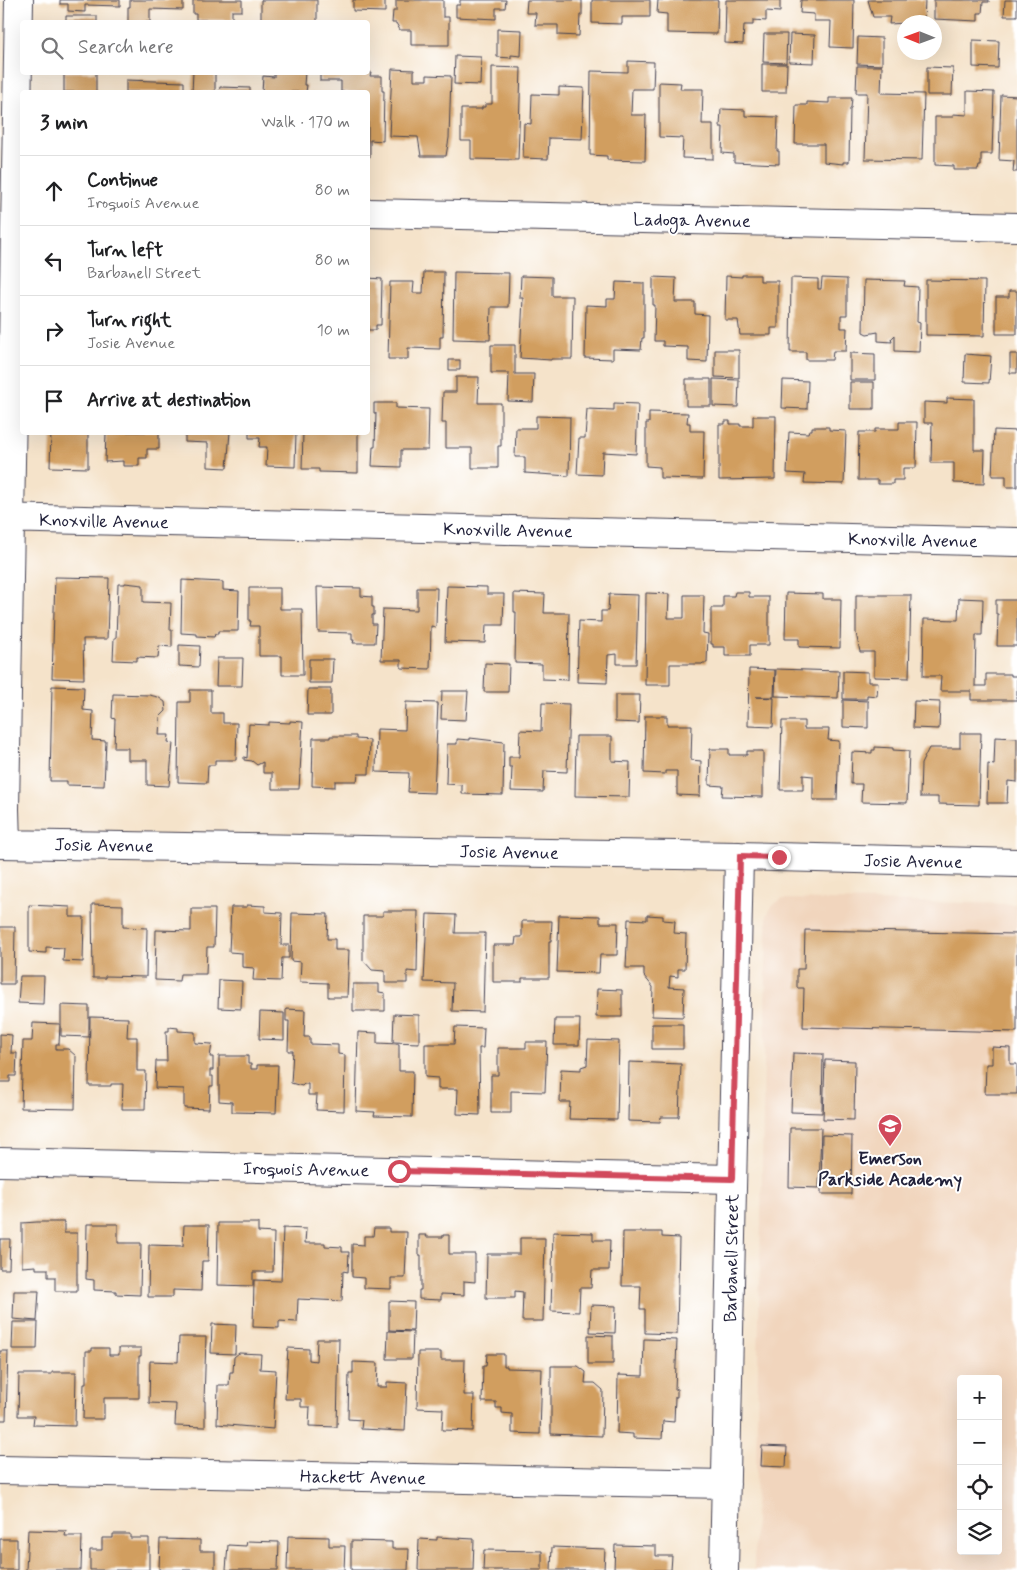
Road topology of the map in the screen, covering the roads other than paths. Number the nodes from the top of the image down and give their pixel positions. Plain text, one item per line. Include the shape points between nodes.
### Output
1 (19, 0) edge
2 (12, 205) edge
3 (370, 213) edge
4 (1017, 227) edge
5 (5, 518) edge
6 (1017, 542) edge
7 (3, 844) edge
8 (740, 856) junction
9 (1017, 863) edge
10 (0, 1162) edge
11 (732, 1179) junction
12 (0, 1470) edge
13 (726, 1484) junction
14 (724, 1570) edge

1 - 2 street
2 - 5 street
3 - 4 street, Ladoga Avenue
5 - 6 street, Knoxville Avenue
5 - 7 street
7 - 8 street, Josie Avenue
8 - 9 street, Josie Avenue
8 - 11 street, Barbanell Street
10 - 11 street, Iroquois Avenue
11 - 13 street, Barbanell Street
12 - 13 street, Hackett Avenue
13 - 14 street, Barbanell Street

